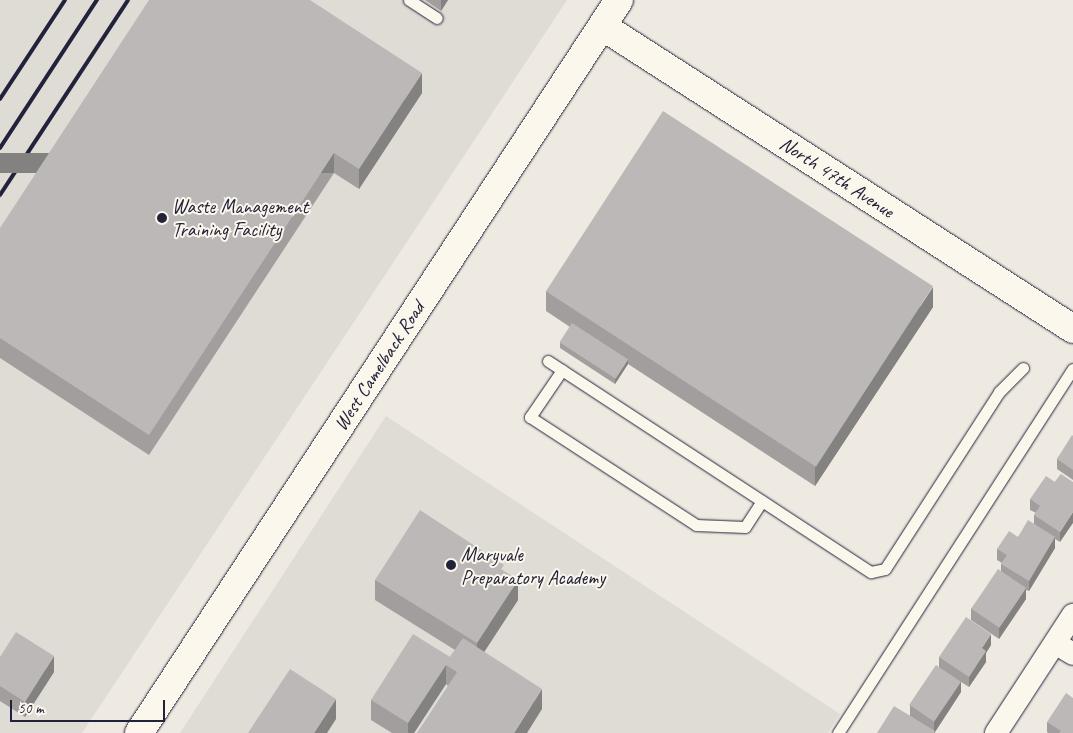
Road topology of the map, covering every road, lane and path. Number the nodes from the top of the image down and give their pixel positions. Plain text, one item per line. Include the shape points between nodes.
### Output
1 (409, 0) edge
2 (619, 0) edge
3 (437, 18) dead end
4 (602, 26) junction
5 (1073, 329) edge
6 (548, 361) dead end
7 (1023, 368) dead end
8 (1073, 369) edge
9 (562, 370) junction
10 (762, 501) junction
11 (1073, 615) edge
12 (1064, 649) edge
13 (139, 733) edge
14 (838, 733) edge
15 (996, 733) edge

1 - 3 lane
2 - 4 main road, West Camelback Road
4 - 5 main road, North 47th Avenue
4 - 13 main road, West Camelback Road
6 - 9 lane
7 - 10 lane via 999,392 885,569 871,572
8 - 14 lane
9 - 10 lane
9 - 10 lane via 530,417 696,525 745,527
11 - 12 street
12 - 15 street

